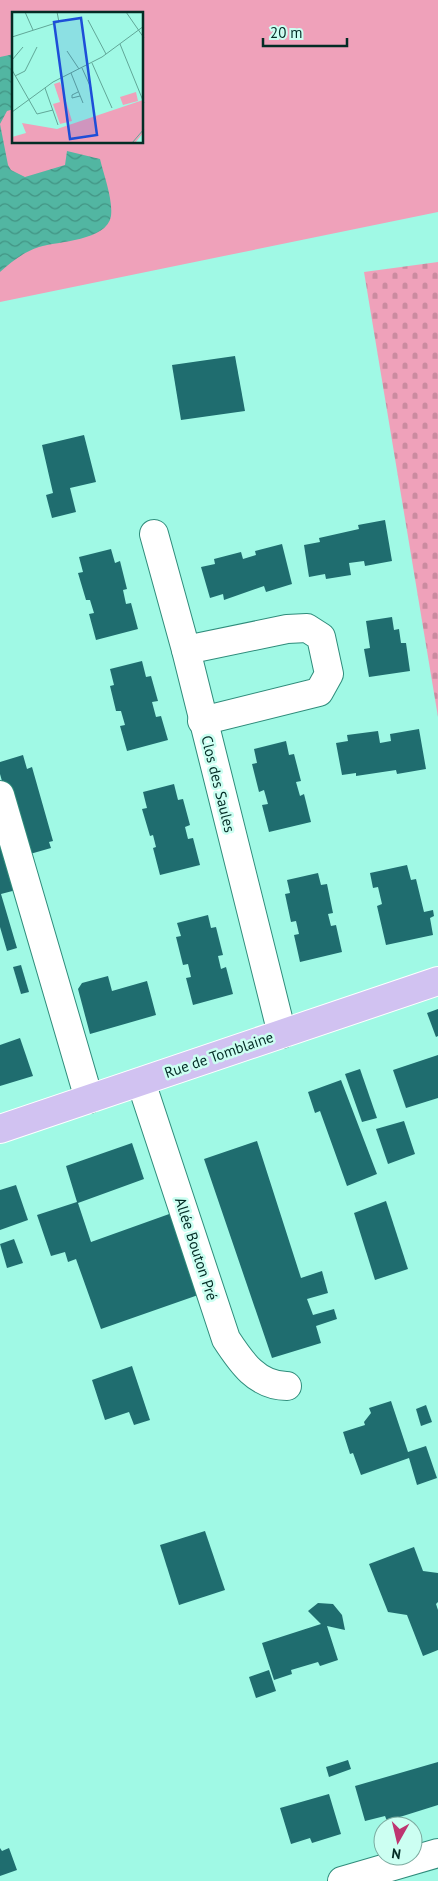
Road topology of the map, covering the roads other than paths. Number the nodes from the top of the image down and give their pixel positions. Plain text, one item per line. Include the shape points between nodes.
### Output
1 (154, 534) dead end
2 (186, 650) junction
3 (202, 720) junction
4 (0, 795) edge
5 (438, 981) edge
6 (282, 1034) junction
7 (141, 1082) junction
8 (89, 1099) junction
9 (0, 1129) edge
10 (287, 1386) dead end
11 (438, 1852) edge
12 (342, 1881) edge

1 - 2 street, Clos des Saules
2 - 3 street, Clos des Saules
2 - 3 street via 287,629 308,628 321,637 328,674 318,692
3 - 6 street, Clos des Saules
4 - 8 street
5 - 6 main road, Rue de Tomblaine
6 - 7 main road, Rue de Tomblaine
7 - 8 main road, Rue de Tomblaine
7 - 10 street, Allée Bouton Pré via 226,1339 266,1383
8 - 9 main road, Rue de Tomblaine
11 - 12 street

